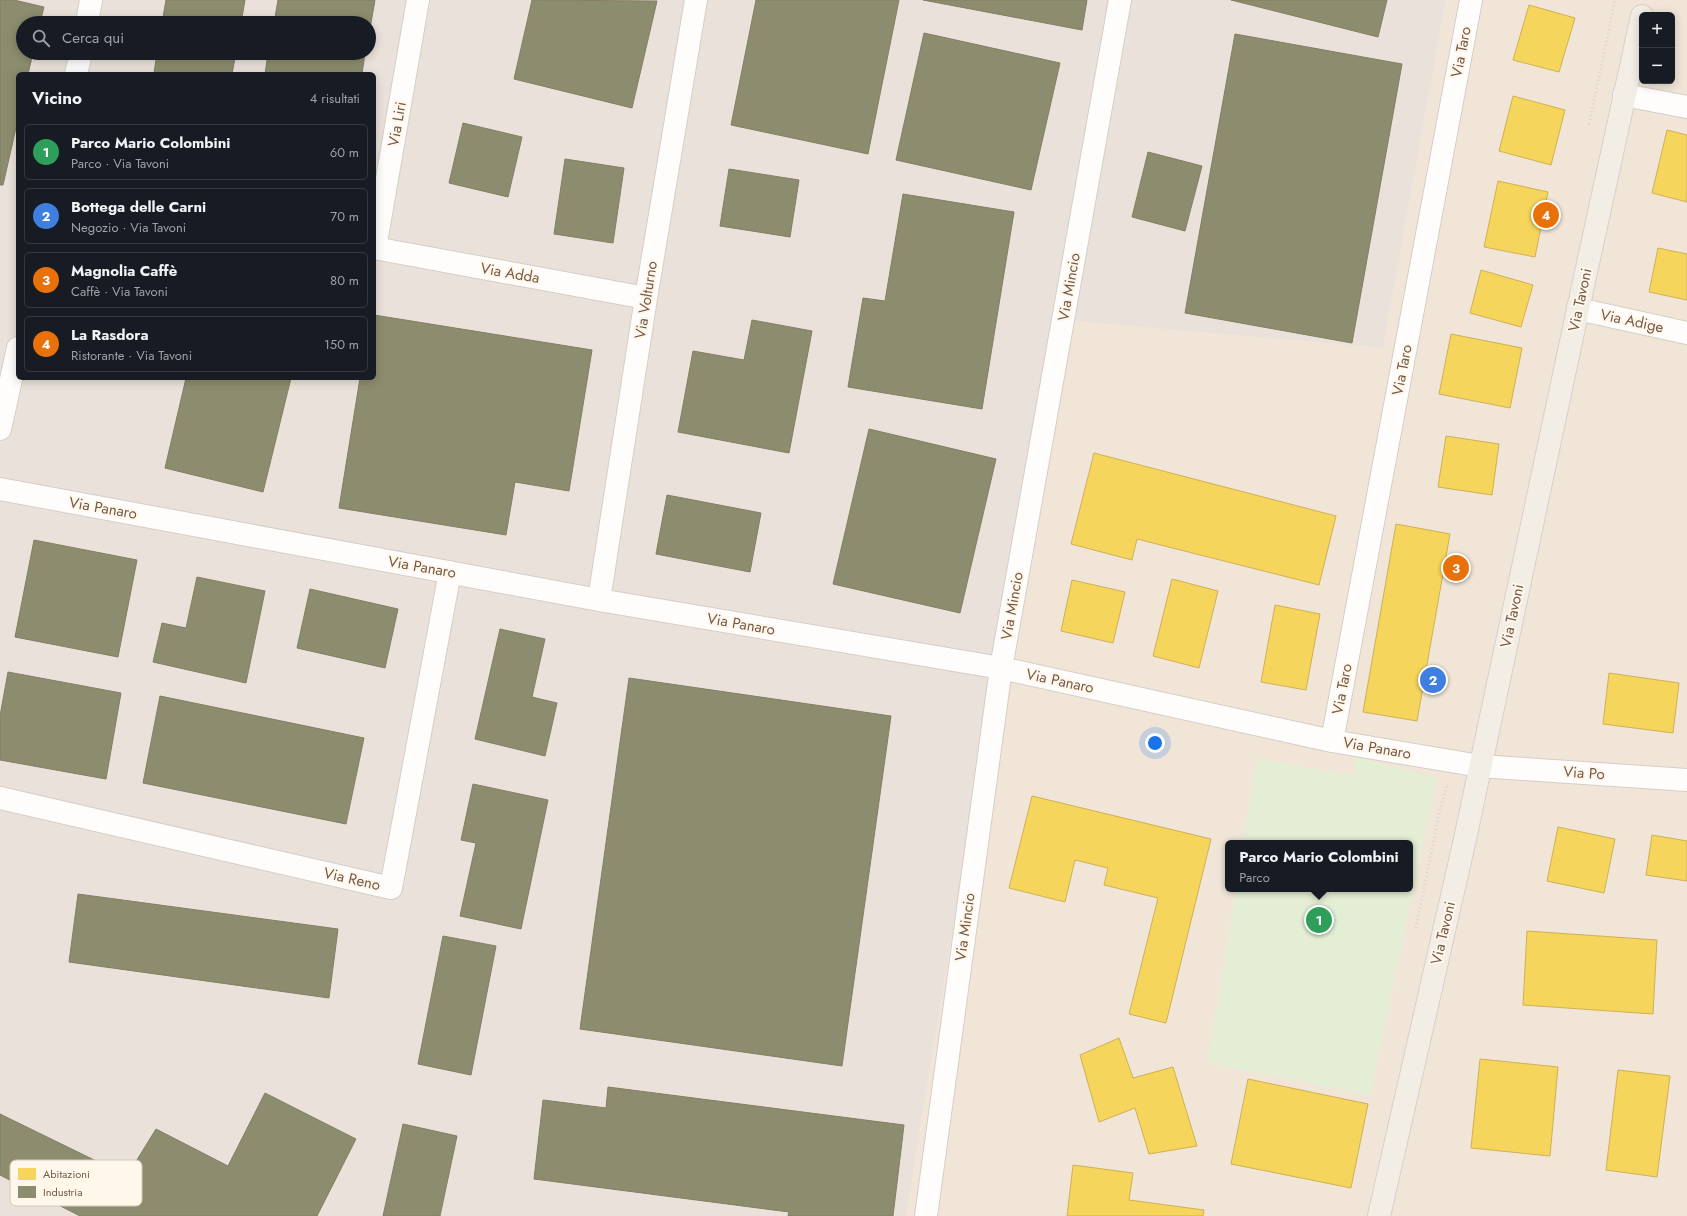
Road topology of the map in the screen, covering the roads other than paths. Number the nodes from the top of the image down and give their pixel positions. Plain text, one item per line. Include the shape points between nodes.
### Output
1 (91, 0) edge
2 (418, 0) edge
3 (696, 0) edge
4 (1120, 0) edge
5 (1471, 0) edge
6 (1646, 0) edge
7 (1643, 12) edge
8 (88, 16) edge
9 (1639, 29) edge
10 (79, 60) edge
11 (76, 72) edge
12 (1624, 95) junction
13 (1687, 107) edge
14 (376, 242) edge
15 (376, 248) edge
16 (646, 298) junction
17 (1578, 309) junction
18 (1687, 333) edge
19 (16, 357) edge
20 (0, 429) edge
21 (0, 489) edge
22 (450, 572) junction
23 (599, 600) junction
24 (1001, 668) junction
25 (1332, 741) junction
26 (1480, 766) junction
27 (1687, 780) edge
28 (0, 798) edge
29 (926, 1216) edge
30 (1379, 1216) edge

1 - 8 street
2 - 14 street, Via Liri
3 - 16 street, Via Volturno
4 - 24 street, Via Mincio
5 - 25 street, Via Taro
6 - 7 main road, Via Tavoni
9 - 12 main road, Via Tavoni
10 - 11 street
12 - 13 street
12 - 17 main road, Via Tavoni
15 - 16 street, Via Adda
16 - 23 street, Via Volturno
17 - 18 street, Via Adige
17 - 26 main road, Via Tavoni
19 - 20 street
21 - 22 street, Via Panaro
22 - 23 street, Via Panaro
22 - 28 street, Via Reno via 391,888
23 - 24 street, Via Panaro
24 - 25 street, Via Panaro
24 - 29 street, Via Mincio
25 - 26 street, Via Panaro
26 - 27 street, Via Po
26 - 30 main road, Via Tavoni

